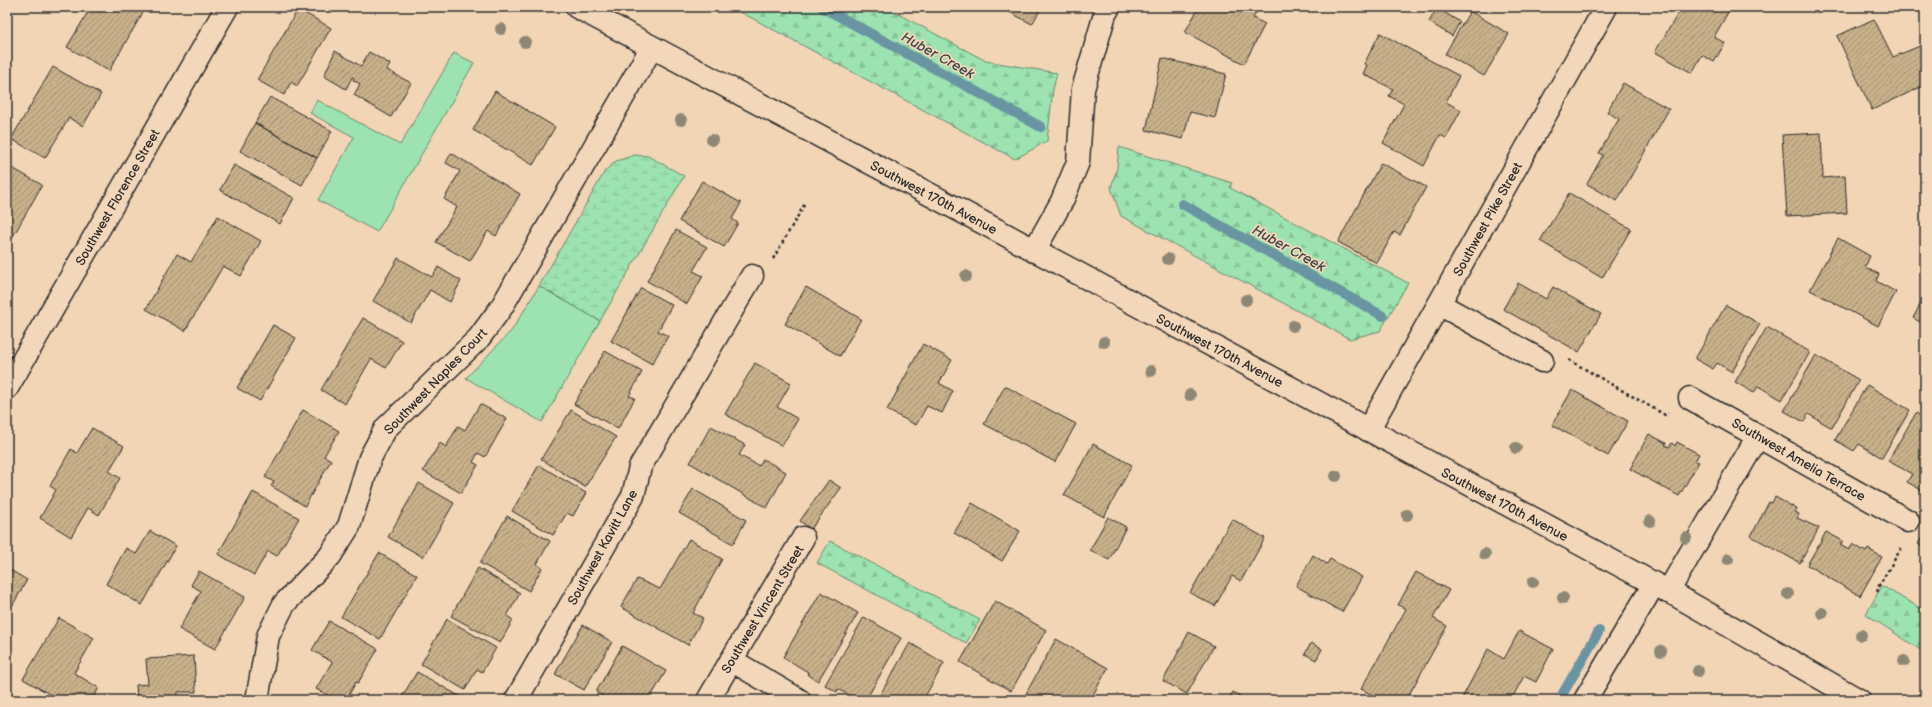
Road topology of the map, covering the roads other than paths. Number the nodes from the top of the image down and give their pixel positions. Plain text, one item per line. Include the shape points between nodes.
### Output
1 (227, 7) edge
2 (577, 7) edge
3 (1109, 7) edge
4 (1606, 7) edge
5 (652, 47) junction
6 (1034, 251) junction
7 (752, 276) road end
8 (1439, 304) junction
9 (1542, 360) road end
10 (7, 388) edge
11 (1690, 398) road end
12 (1368, 430) junction
13 (1758, 436) junction
14 (1908, 521) road end
15 (803, 538) dead end
16 (1661, 588) junction
17 (731, 660) junction
18 (524, 697) edge
19 (258, 700) edge
20 (708, 700) edge
21 (799, 700) edge
22 (1586, 700) edge
23 (1859, 700) edge

1 - 10 street, Southwest Florence Street
2 - 5 street, Southwest 170th Avenue
3 - 6 street via 1083,89 1078,162 1062,201
4 - 8 street, Southwest Pike Street
5 - 6 street, Southwest 170th Avenue
5 - 19 street, Southwest Naples Court via 501,308 479,338 386,428 370,458 349,526 330,556 284,604 268,636
6 - 12 street, Southwest 170th Avenue
7 - 18 street, Southwest Kavitt Lane via 640,467 633,496
8 - 9 street
8 - 12 street, Southwest Pike Street
11 - 13 street, Southwest Amelia Terrace
12 - 16 street, Southwest 170th Avenue
13 - 14 street, Southwest Amelia Terrace
13 - 16 street
15 - 17 street, Southwest Vincent Street
16 - 22 street
16 - 23 street, Southwest 170th Avenue
17 - 20 street, Southwest Vincent Street
17 - 21 street

